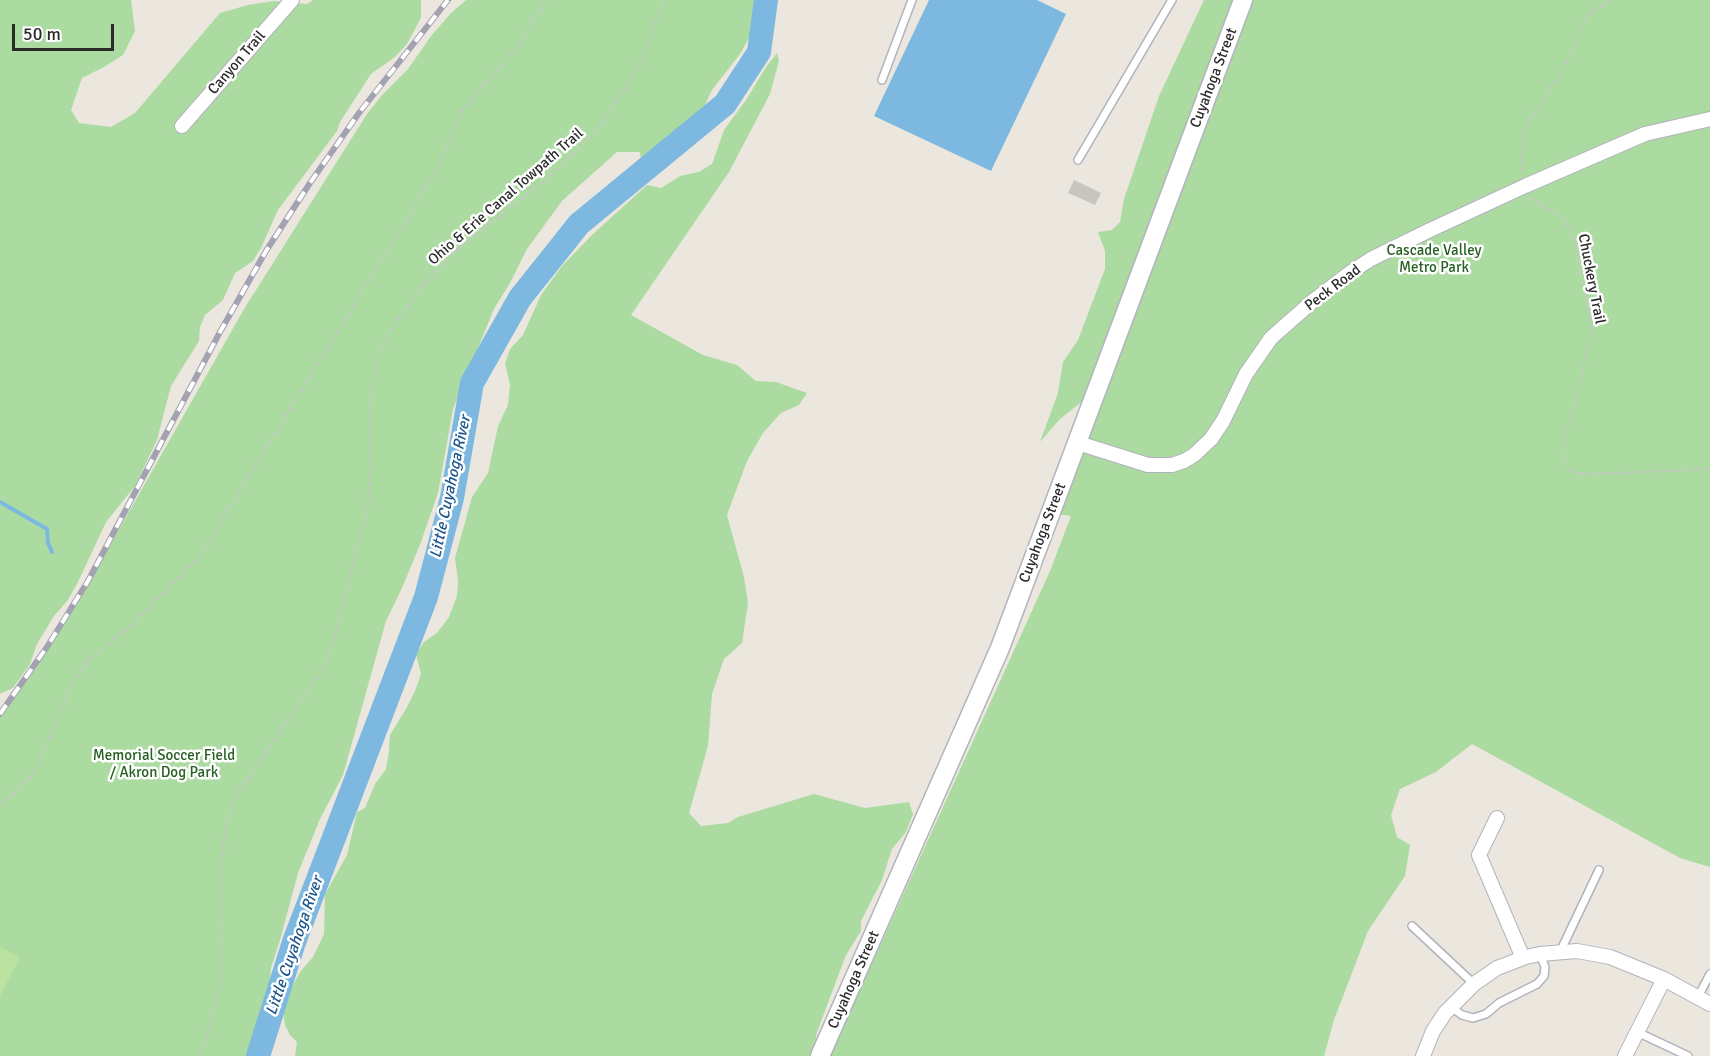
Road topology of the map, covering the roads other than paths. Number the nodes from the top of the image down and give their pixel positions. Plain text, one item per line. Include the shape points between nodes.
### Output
1 (292, 0) edge
2 (912, 0) edge
3 (1172, 0) edge
4 (1243, 0) edge
5 (882, 80) dead end
6 (1710, 119) edge
7 (182, 126) dead end
8 (1078, 160) dead end
9 (1078, 443) junction
10 (1497, 818) dead end
11 (1599, 870) dead end
12 (1412, 926) dead end
13 (1560, 952) junction
14 (1540, 954) junction
15 (1523, 958) junction
16 (1710, 974) edge
17 (1664, 979) junction
18 (1474, 984) junction
19 (1704, 1000) edge
20 (1451, 1007) junction
21 (1637, 1032) junction
22 (820, 1056) edge
23 (1423, 1056) edge
24 (1625, 1056) edge
25 (1688, 1056) edge

1 - 7 street, Canyon Trail
2 - 5 lane
3 - 8 lane
4 - 9 street, Cuyahoga Street
6 - 9 street, Peck Road via 1645,134 1371,260 1313,301 1271,338 1246,374 1211,439 1184,461 1148,465
9 - 22 street, Cuyahoga Street via 971,717
10 - 15 street via 1479,855
11 - 13 lane
12 - 18 lane
13 - 14 street
13 - 17 street via 1610,957
14 - 15 street
14 - 20 lane via 1545,968 1537,984 1473,1018
15 - 18 street via 1497,968
16 - 19 lane
17 - 19 street
17 - 21 street
18 - 20 street
20 - 23 street via 1433,1031
21 - 24 street
21 - 25 lane

